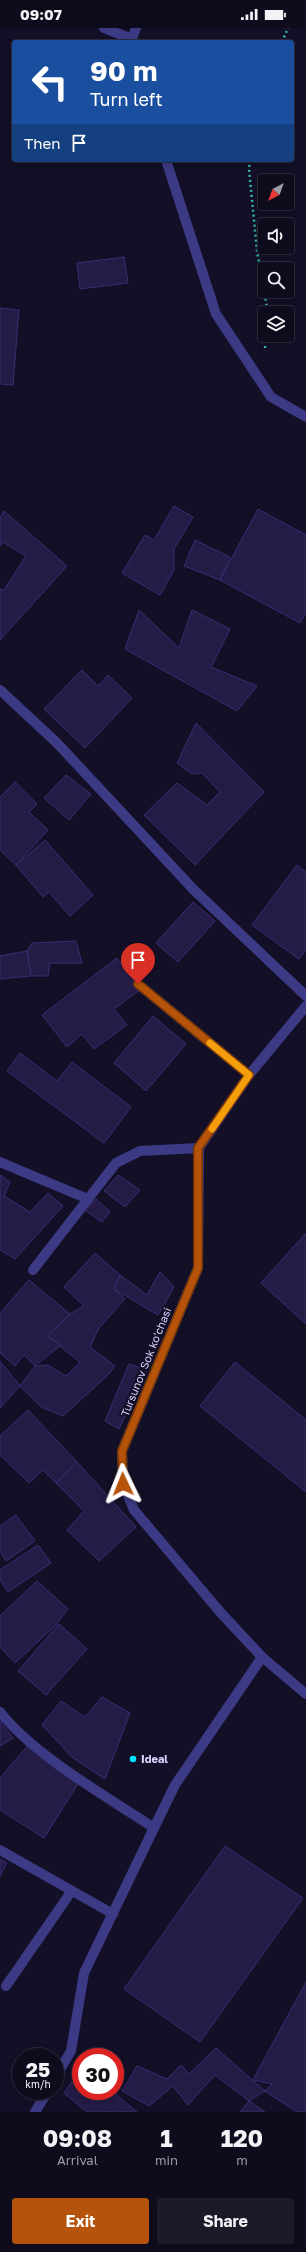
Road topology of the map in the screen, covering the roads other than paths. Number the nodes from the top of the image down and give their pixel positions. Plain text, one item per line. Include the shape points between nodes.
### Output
1 (104, 28) edge
2 (136, 28) edge
3 (130, 40) edge
4 (132, 40) edge
5 (167, 162) edge
6 (306, 417) edge
7 (0, 690) edge
8 (138, 984) dead end
9 (306, 996) edge
10 (306, 1006) edge
11 (249, 1075) junction
12 (198, 1148) junction
13 (0, 1162) edge
14 (88, 1199) junction
15 (33, 1270) dead end
16 (262, 1657) junction
17 (306, 1694) edge
18 (0, 1712) edge
19 (154, 1828) junction
20 (0, 1850) edge
21 (71, 1892) junction
22 (113, 1914) junction
23 (6, 1986) dead end
24 (64, 2062) edge
25 (43, 2100) edge
26 (36, 2112) edge

1 - 3 street
2 - 4 street
5 - 6 street via 216,314 271,397
7 - 9 street via 57,743 194,890
8 - 11 street
10 - 11 street
11 - 12 street
12 - 14 street via 140,1151 116,1163
12 - 16 street, Tursunov Sok ko'chasi via 198,1268 122,1451 123,1484 134,1510
13 - 14 street
14 - 15 street
16 - 17 street, Tursunov Sok ko'chasi
16 - 19 street via 175,1785
18 - 19 street via 14,1730
19 - 22 street
20 - 21 street via 41,1871
21 - 22 street
21 - 23 street
22 - 24 street via 84,1973 71,2050
25 - 26 street

